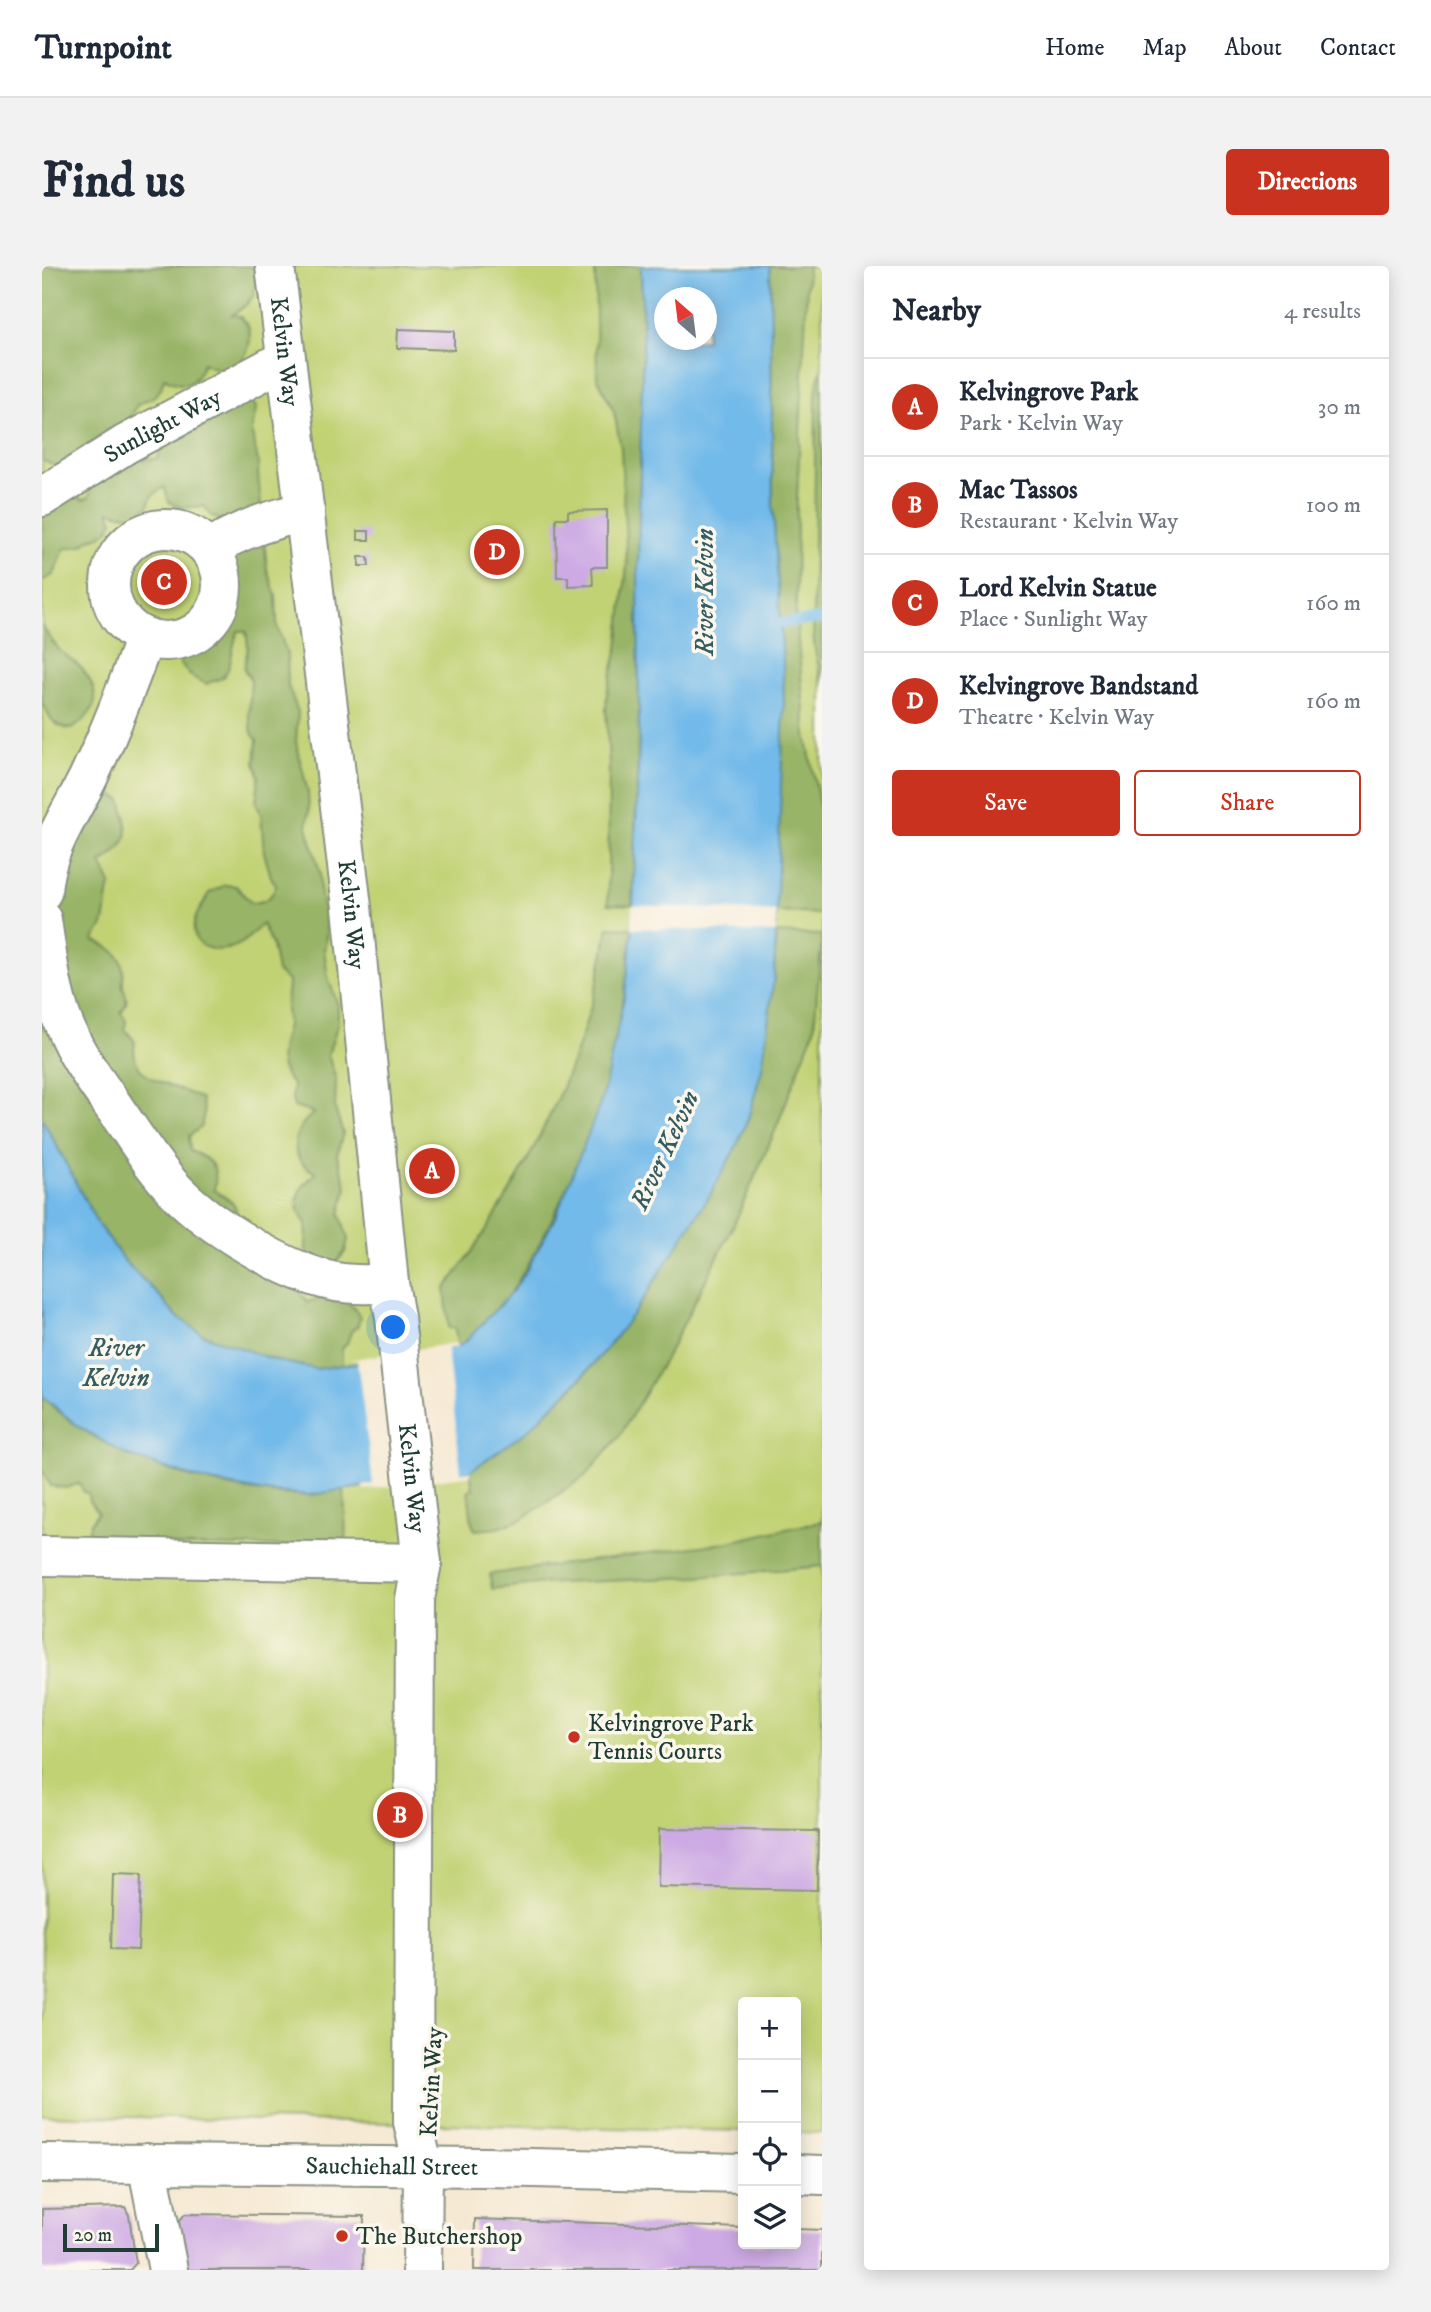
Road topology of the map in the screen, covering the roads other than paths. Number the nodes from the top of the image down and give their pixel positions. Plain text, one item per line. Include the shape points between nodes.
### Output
1 (275, 266) edge
2 (286, 359) junction
3 (42, 497) edge
4 (305, 511) junction
5 (209, 549) junction
6 (145, 638) junction
7 (42, 892) edge
8 (42, 920) edge
9 (392, 1301) junction
10 (42, 1556) edge
11 (422, 1563) junction
12 (42, 2163) edge
13 (147, 2163) junction
14 (423, 2166) junction
15 (738, 2173) edge
16 (801, 2174) edge
17 (822, 2175) edge
18 (168, 2270) edge
19 (422, 2270) edge

1 - 2 street, Kelvin Way
2 - 3 street, Sunlight Way via 126,444
2 - 4 street, Kelvin Way
4 - 5 street via 251,526
4 - 9 street, Kelvin Way
5 - 6 street via 222,583 212,618 182,639
5 - 6 street via 178,530 159,529 126,545 110,578 111,597 118,614
6 - 7 street via 101,750 55,842 43,874
8 - 9 street via 53,989 70,1039 176,1191 233,1234 296,1269 333,1282 369,1284
9 - 11 street, Kelvin Way
10 - 11 street
11 - 14 street, Kelvin Way via 435,1592 436,1861 434,2123
12 - 13 street, Sauchiehall Street
13 - 14 street, Sauchiehall Street
13 - 18 street
14 - 15 street, Sauchiehall Street
14 - 19 street, Kelvin Way
16 - 17 street

